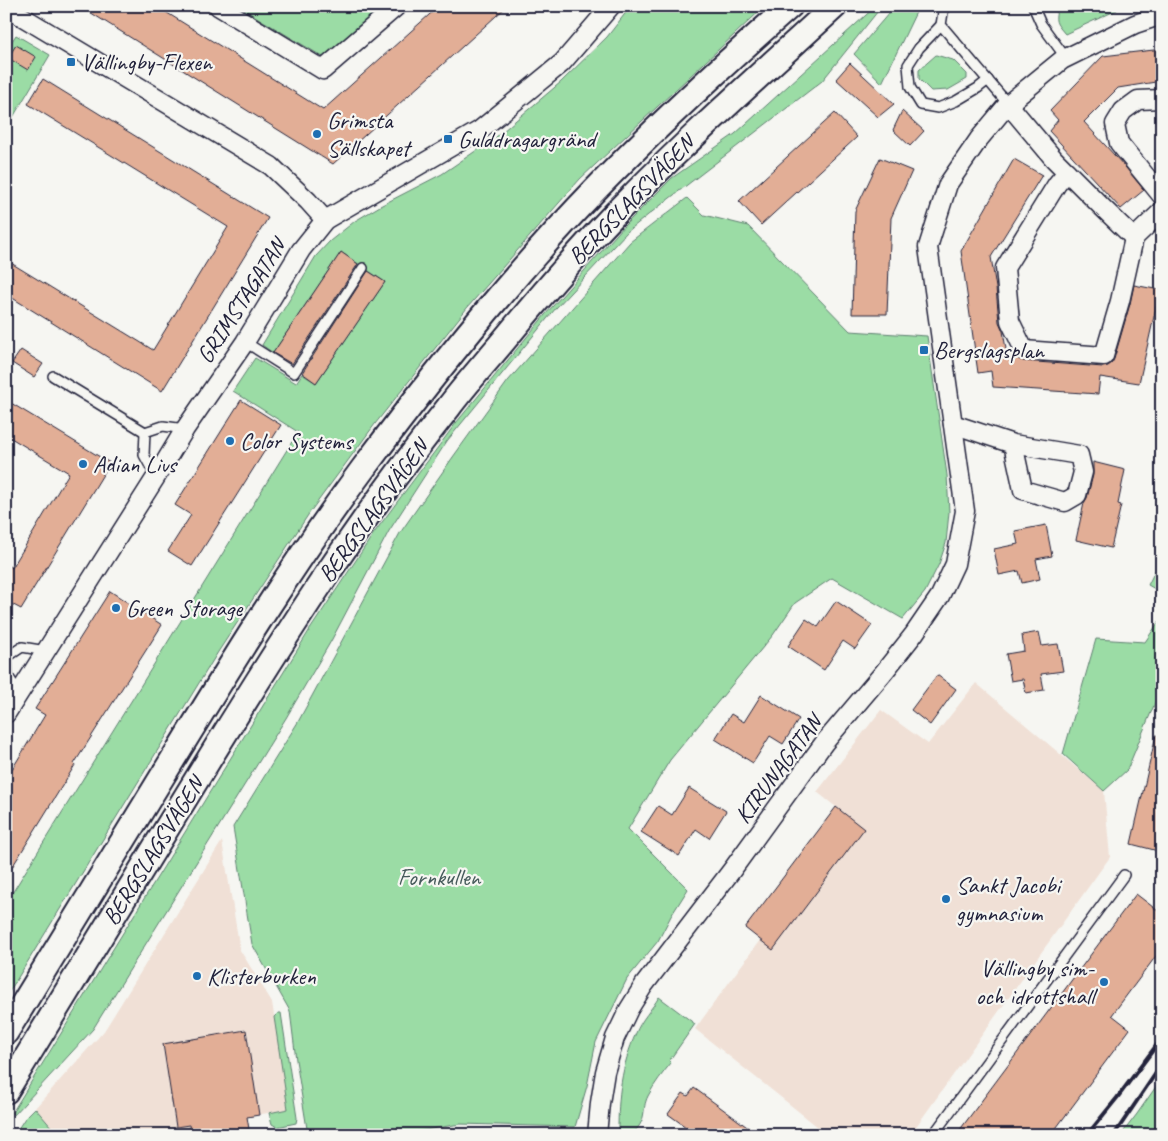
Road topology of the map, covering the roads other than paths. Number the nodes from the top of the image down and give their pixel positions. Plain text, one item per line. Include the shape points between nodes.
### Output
1 (218, 6) edge
2 (397, 6) edge
3 (611, 6) edge
4 (790, 6) edge
5 (835, 6) edge
6 (944, 6) edge
7 (1033, 6) edge
8 (6, 8) edge
9 (1162, 15) edge
10 (941, 25) junction
11 (1066, 58) junction
12 (988, 80) junction
13 (1162, 99) edge
14 (1008, 104) junction
15 (1067, 172) junction
16 (1162, 196) edge
17 (1162, 211) edge
18 (325, 220) junction
19 (1134, 238) junction
20 (363, 268) dead end
21 (245, 342) junction
22 (53, 376) dead end
23 (953, 424) junction
24 (185, 429) junction
25 (145, 432) junction
26 (1014, 444) dead end
27 (156, 477) junction
28 (46, 650) junction
29 (7, 657) edge
30 (19, 693) junction
31 (6, 714) edge
32 (1124, 875) dead end
33 (6, 1032) edge
34 (6, 1092) edge
35 (597, 1135) edge
36 (933, 1135) edge

1 - 2 street via 323,70
3 - 18 street, GRIMSTAGATAN via 562,63 480,130
4 - 33 main road, BERGSLAGSVÄGEN via 708,79 595,190 531,260 407,411 301,557 252,631
5 - 34 main road, BERGSLAGSVÄGEN via 610,219 555,278 447,408 292,626
6 - 10 lane
7 - 11 lane via 1041,24
8 - 18 street via 271,166
9 - 11 street, KIRUNAGATAN via 1135,24
10 - 12 lane
10 - 12 lane via 908,65 910,87 921,105 938,108 956,101
11 - 14 street, KIRUNAGATAN
12 - 14 lane
13 - 16 street via 1138,100 1122,111 1115,124 1118,143
14 - 15 street
14 - 23 street, KIRUNAGATAN via 979,138 948,184 928,247
15 - 19 street
15 - 19 street via 1005,268 1010,321 1024,350 1104,356
17 - 19 street
18 - 21 street, GRIMSTAGATAN via 301,250
20 - 21 lane via 294,373
21 - 24 street, GRIMSTAGATAN
22 - 25 lane
23 - 26 street
23 - 35 street, KIRUNAGATAN via 966,511 955,564 940,596 914,634 824,743 644,985 615,1038 600,1102
24 - 25 lane via 163,426
24 - 27 street, GRIMSTAGATAN
25 - 27 lane via 144,454
27 - 28 street, GRIMSTAGATAN
28 - 29 lane via 22,647
28 - 30 street, GRIMSTAGATAN
29 - 30 lane via 8,676
30 - 31 street, GRIMSTAGATAN
32 - 36 lane

